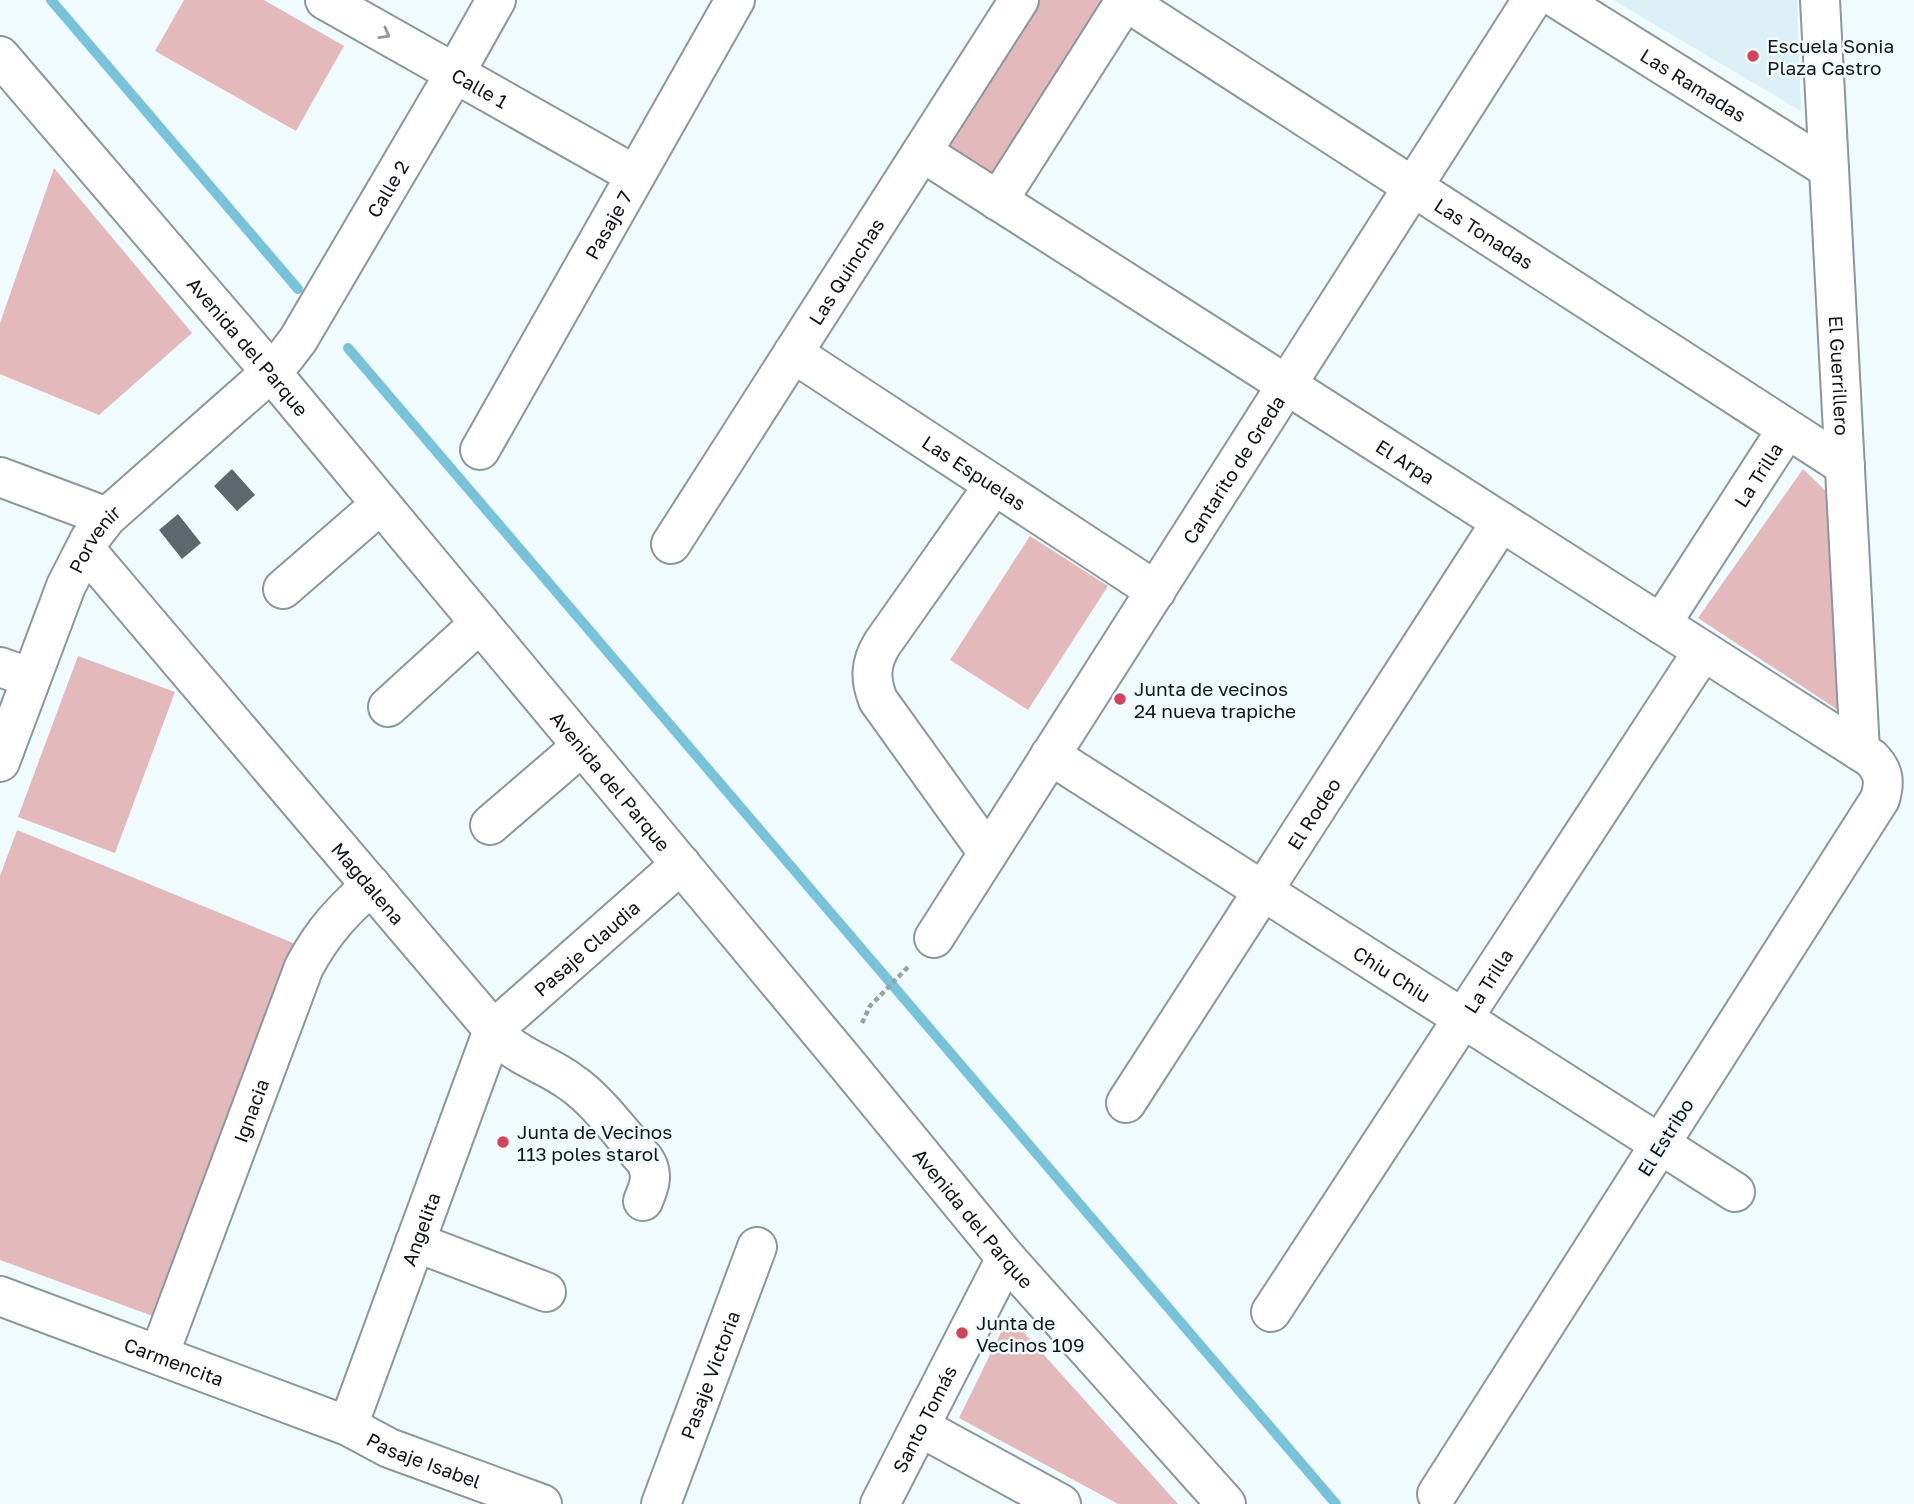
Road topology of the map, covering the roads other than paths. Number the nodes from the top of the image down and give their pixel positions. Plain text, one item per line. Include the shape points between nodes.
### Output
1 (325, 0) edge
2 (496, 0) edge
3 (735, 0) edge
4 (1019, 0) edge
5 (1124, 0) edge
6 (1532, 0) edge
7 (1559, 0) edge
8 (1820, 0) edge
9 (2, 65) edge
10 (455, 73) junction
11 (922, 152) junction
12 (1829, 169) junction
13 (635, 175) junction
14 (1412, 187) junction
15 (998, 201) junction
16 (793, 353) junction
17 (271, 372) junction
18 (1286, 385) junction
19 (1787, 429) junction
20 (480, 450) dead end
21 (1845, 466) junction
22 (0, 477) edge
23 (994, 485) junction
24 (381, 504) junction
25 (107, 517) junction
26 (1501, 522) junction
27 (671, 544) dead end
28 (85, 549) junction
29 (283, 589) dead end
30 (1156, 591) junction
31 (480, 623) junction
32 (1661, 624) junction
33 (1703, 650) junction
34 (15, 673) edge
35 (388, 707) dead end
36 (582, 746) junction
37 (1050, 755) junction
38 (0, 762) edge
39 (1872, 764) junction
40 (489, 825) dead end
41 (988, 853) junction
42 (681, 864) junction
43 (371, 885) junction
44 (1263, 891) junction
45 (934, 938) dead end
46 (1462, 1019) junction
47 (493, 1030) junction
48 (1126, 1104) dead end
49 (1661, 1145) junction
50 (1735, 1192) dead end
51 (643, 1200) dead end
52 (415, 1242) junction
53 (757, 1247) dead end
54 (1006, 1258) junction
55 (547, 1292) dead end
56 (0, 1296) edge
57 (1271, 1312) dead end
58 (159, 1355) junction
59 (348, 1426) junction
60 (920, 1427) junction
61 (1437, 1494) dead end
62 (542, 1504) edge
63 (661, 1504) edge
64 (880, 1504) edge
65 (1061, 1504) edge
66 (1226, 1504) edge

1 -> 10 street, Calle 1
2 - 10 street, Calle 2
3 - 13 street, Pasaje 7
4 - 11 street, Las Quinchas
5 - 14 street, Las Tonadas
5 - 15 street
6 - 14 street, Cantarito de Greda
7 - 12 street, Las Ramadas
8 - 12 street, El Guerrillero
9 - 17 street, Avenida del Parque
10 - 13 street, Calle 1
10 - 17 street, Calle 2 via 298,340
11 - 15 street, El Arpa
11 - 16 street, Las Quinchas
12 - 21 street, El Guerrillero
13 - 20 street, Pasaje 7
14 - 18 street, Cantarito de Greda
14 - 19 street, Las Tonadas
15 - 18 street, El Arpa
16 - 23 street, Las Espuelas
16 - 27 street, Las Quinchas
17 - 24 street, Avenida del Parque
17 - 25 street, Porvenir
18 - 26 street, El Arpa
18 - 30 street, Cantarito de Greda
19 - 21 street, Las Tonadas
19 - 32 street, La Trilla
21 - 39 street, El Guerrillero
22 - 25 street
23 - 30 street, Las Espuelas
23 - 41 street via 881,644 871,670 878,701
24 - 29 street
24 - 31 street, Avenida del Parque
25 - 28 street, Porvenir
26 - 32 street, El Arpa
26 - 44 street, El Rodeo
28 - 34 street, Porvenir
28 - 43 street, Magdalena
30 - 37 street, Cantarito de Greda
31 - 35 street
31 - 36 street, Avenida del Parque
32 - 33 street, El Arpa
33 - 39 street, El Arpa
33 - 46 street, La Trilla
34 - 38 street, Porvenir
36 - 40 street
36 - 42 street, Avenida del Parque
37 - 41 street, Cantarito de Greda
37 - 44 street, Chiu Chiu
39 - 49 street, El Estribo via 1884,788 1880,799
41 - 45 street, Cantarito de Greda
42 - 47 street, Pasaje Claudia
42 - 54 street, Avenida del Parque
43 - 47 street, Magdalena
43 - 58 street, Ignacia via 337,917 304,967
44 - 46 street, Chiu Chiu
44 - 48 street, El Rodeo
46 - 49 street, Chiu Chiu
46 - 57 street, La Trilla
47 - 51 street, Magdalena via 512,1049 556,1072 588,1096 644,1159 651,1177
47 - 52 street, Angelita
49 - 50 street, Chiu Chiu
49 - 61 street, El Estribo
52 - 55 street
52 - 59 street, Angelita
53 - 63 street, Pasaje Victoria
54 - 60 street, Santo Tomás
54 - 66 street, Avenida del Parque
56 - 58 street, Carmencita
58 - 59 street, Carmencita
59 - 62 street, Pasaje Isabel via 389,1448
60 - 64 street, Santo Tomás
60 - 65 street

